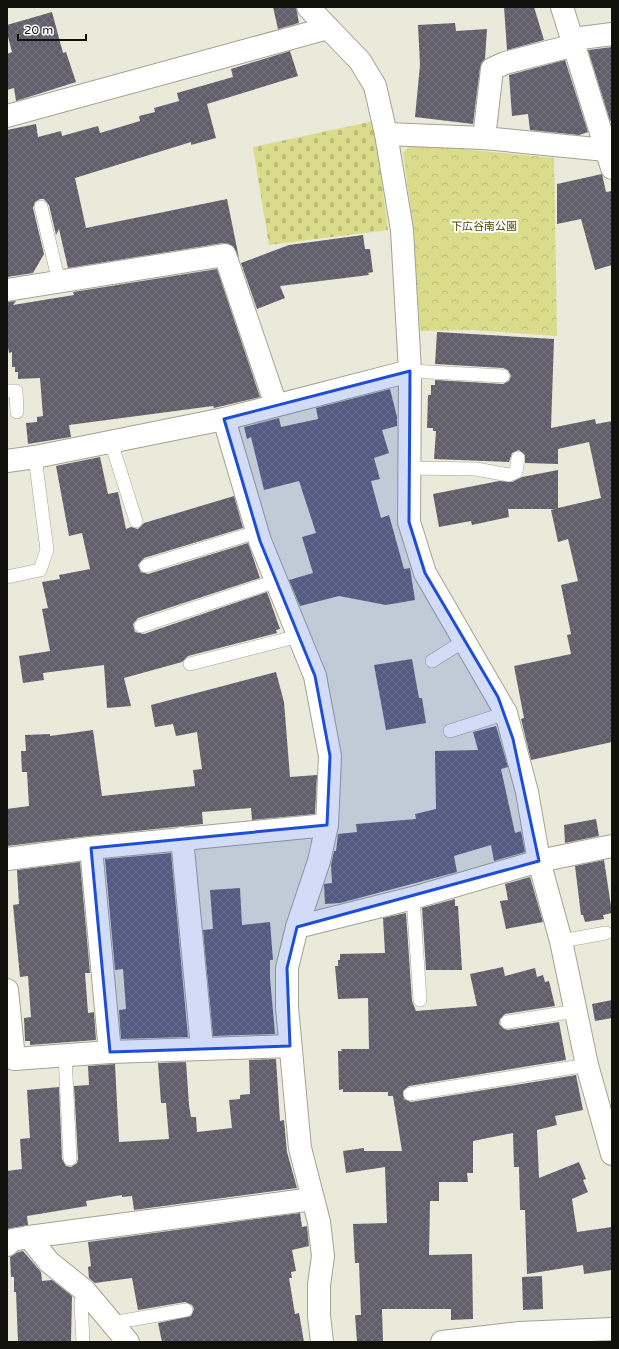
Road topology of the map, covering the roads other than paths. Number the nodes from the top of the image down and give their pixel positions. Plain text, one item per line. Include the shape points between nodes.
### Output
1 (308, 7) edge
2 (562, 7) edge
3 (328, 28) junction
4 (612, 34) edge
5 (574, 42) junction
6 (7, 116) edge
7 (386, 134) junction
8 (484, 138) junction
9 (610, 156) edge
10 (42, 207) dead end
11 (59, 282) junction
12 (7, 290) edge
13 (410, 371) junction
14 (503, 376) dead end
15 (7, 391) edge
16 (276, 405) junction
17 (17, 412) dead end
18 (224, 419) junction
19 (111, 442) junction
20 (35, 457) junction
21 (518, 458) dead end
22 (7, 461) edge
23 (410, 468) junction
24 (136, 521) dead end
25 (257, 532) junction
26 (146, 566) dead end
27 (7, 577) edge
28 (276, 581) junction
29 (141, 626) dead end
30 (299, 636) junction
31 (464, 641) junction
32 (432, 661) dead end
33 (190, 664) dead end
34 (506, 713) junction
35 (450, 730) dead end
36 (327, 825) junction
37 (182, 838) junction
38 (612, 846) edge
39 (91, 848) junction
40 (7, 859) edge
41 (539, 861) junction
42 (413, 898) junction
43 (297, 927) junction
44 (606, 933) dead end
45 (561, 941) junction
46 (7, 990) edge
47 (420, 1000) dead end
48 (576, 1011) junction
49 (507, 1022) dead end
50 (290, 1046) junction
51 (202, 1048) junction
52 (110, 1052) junction
53 (65, 1056) junction
54 (10, 1059) edge
55 (587, 1065) junction
56 (410, 1094) dead end
57 (612, 1154) edge
58 (70, 1159) dead end
59 (313, 1199) junction
60 (29, 1237) junction
61 (7, 1246) edge
62 (85, 1291) junction
63 (186, 1310) dead end
64 (112, 1323) junction
65 (612, 1329) edge
66 (520, 1337) edge
67 (83, 1342) edge
68 (128, 1342) edge
69 (322, 1342) edge
70 (442, 1342) edge

1 - 3 street
2 - 5 street
3 - 6 street
3 - 7 street via 360,62 375,86
4 - 5 street
5 - 8 street via 492,69
5 - 9 street
7 - 8 street
7 - 13 street via 402,230
8 - 9 street
10 - 11 lane
11 - 12 street
11 - 16 street via 225,255
13 - 14 lane
13 - 16 street
13 - 23 street
15 - 17 lane via 16,391
16 - 18 street
18 - 19 street
18 - 25 street
19 - 20 street
19 - 24 lane
20 - 22 street
20 - 27 lane via 47,550 40,570
21 - 23 lane via 516,472 509,475 476,469
23 - 31 street via 409,522 425,572
25 - 26 lane
25 - 28 street
28 - 29 lane
28 - 30 street
30 - 33 lane
30 - 36 street via 316,676 330,756
31 - 32 lane
31 - 34 street
34 - 35 lane
34 - 41 street via 527,792
36 - 37 street
36 - 43 street via 319,861
37 - 39 street
37 - 51 street
38 - 41 street
39 - 40 street
39 - 52 street
41 - 42 street
41 - 45 street
42 - 43 street
42 - 47 lane
43 - 50 street via 286,968
44 - 45 lane
45 - 48 street
46 - 54 street
48 - 49 lane
48 - 55 street
50 - 51 street
50 - 59 street via 300,1148
51 - 52 street
52 - 53 street
53 - 54 street
53 - 58 lane
55 - 56 lane
55 - 57 street
59 - 60 street
59 - 69 street via 323,1256 319,1285
60 - 61 street via 12,1240
60 - 62 street via 49,1262
62 - 64 street
62 - 67 lane via 82,1302
63 - 64 lane
64 - 68 street
65 - 66 street
66 - 70 street

